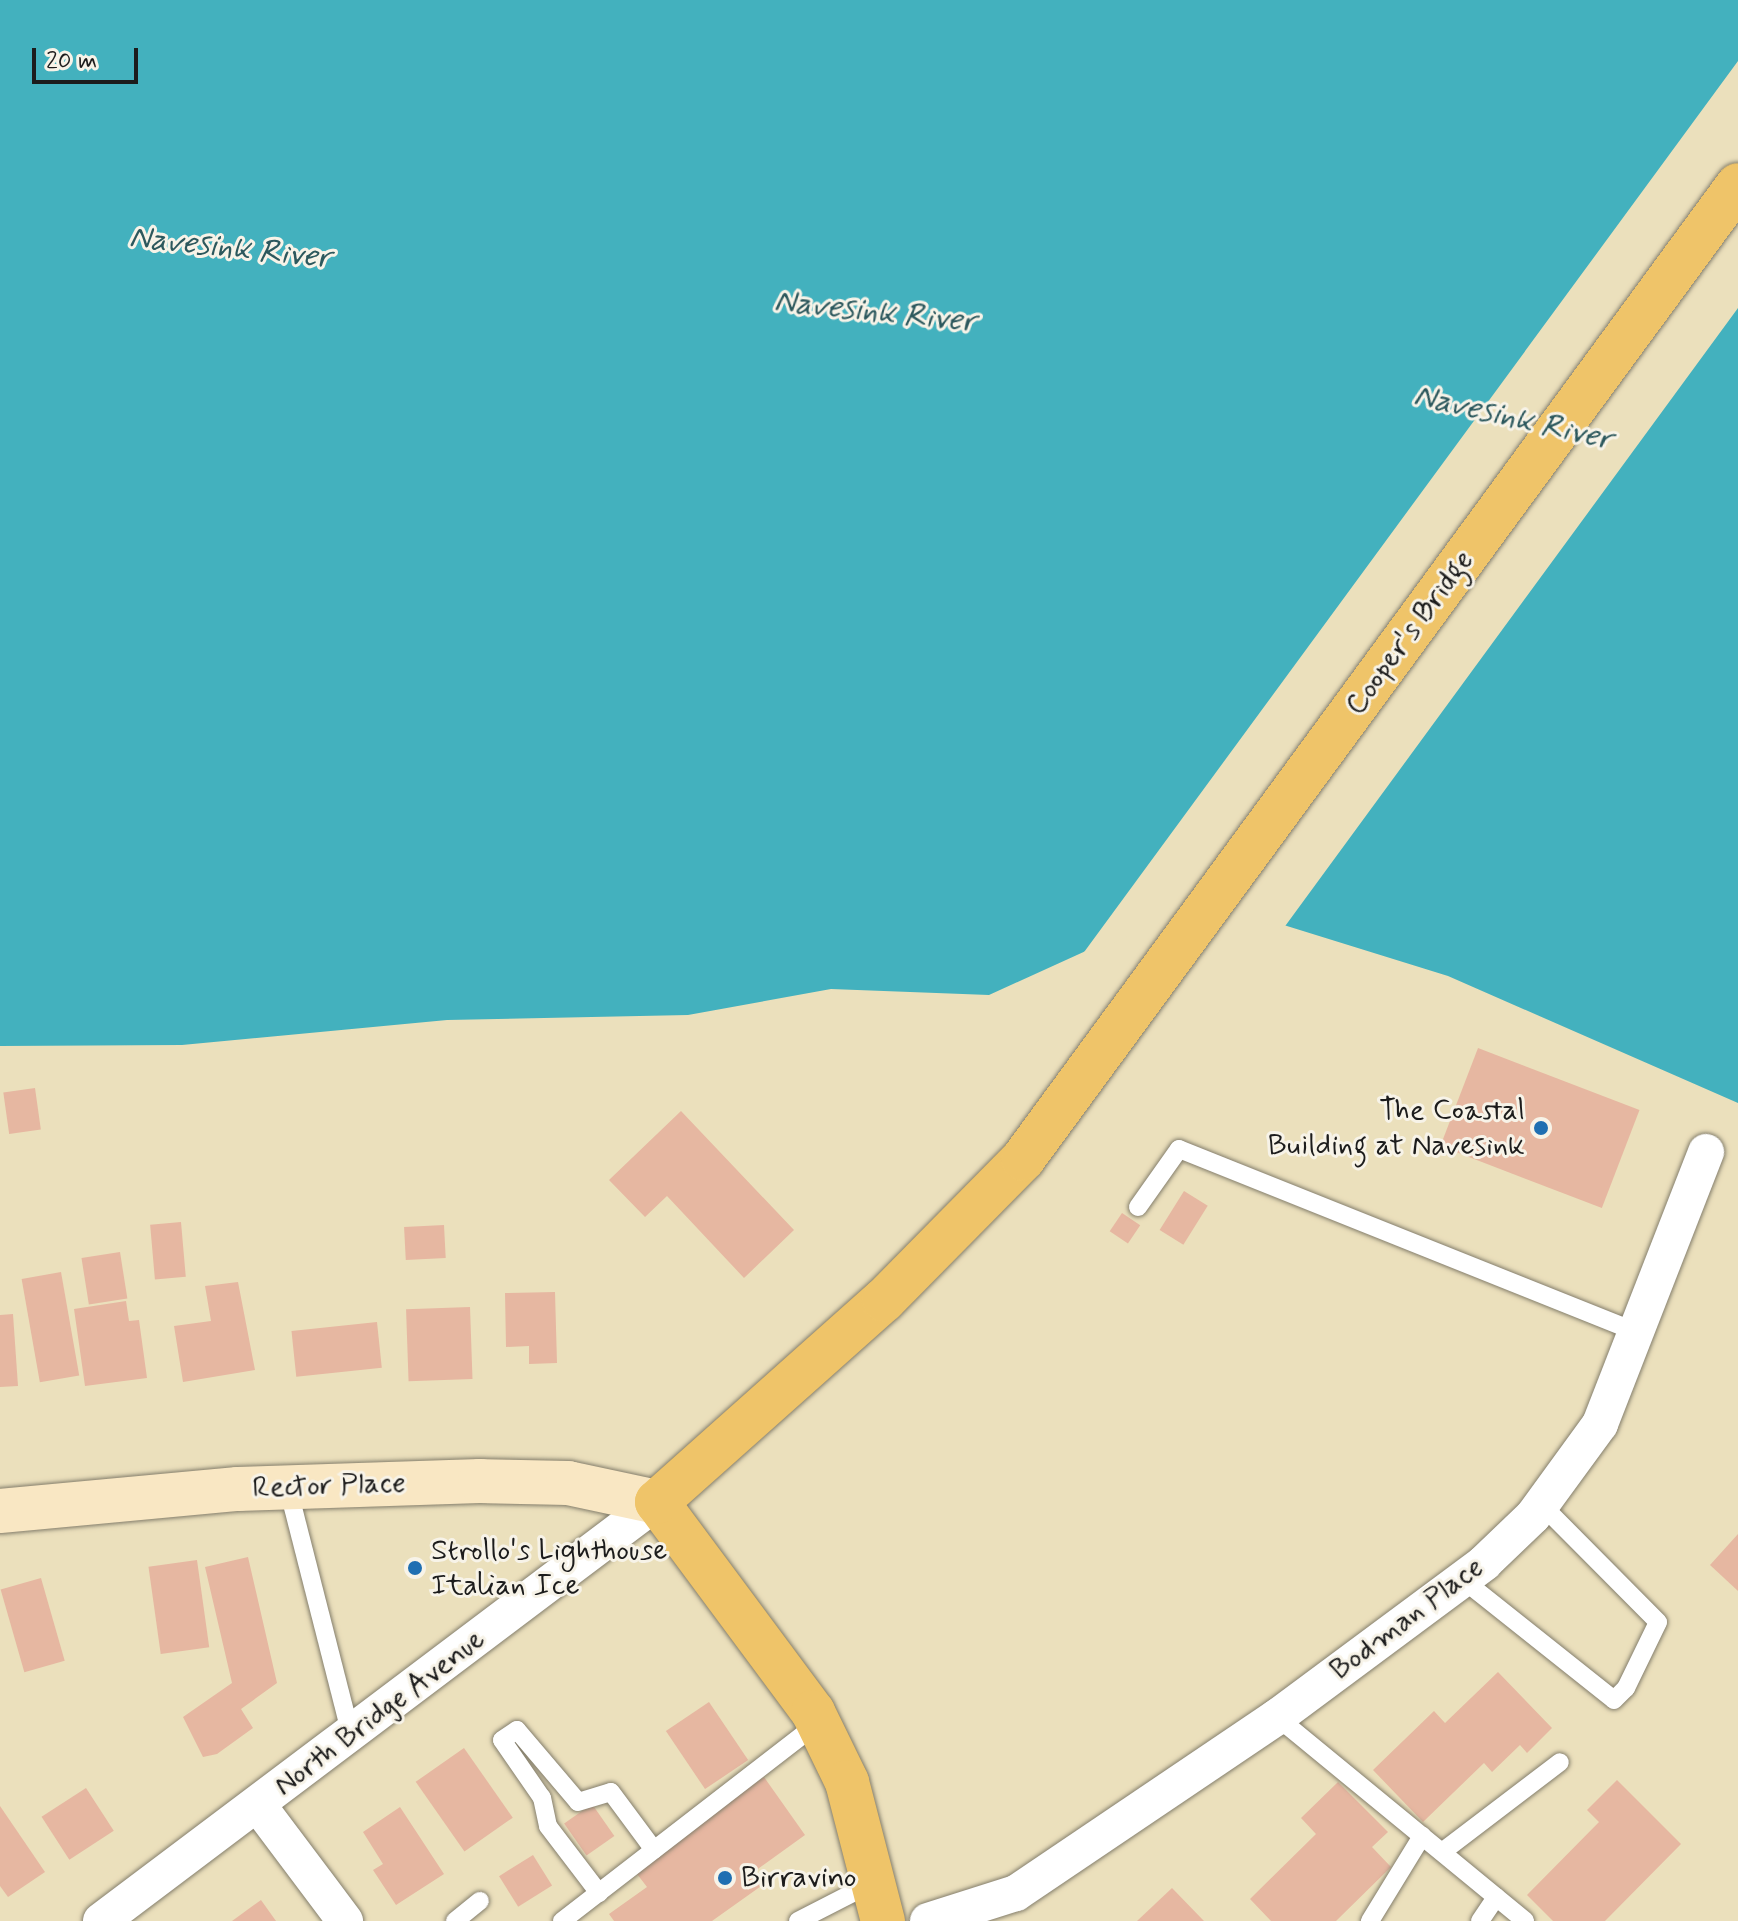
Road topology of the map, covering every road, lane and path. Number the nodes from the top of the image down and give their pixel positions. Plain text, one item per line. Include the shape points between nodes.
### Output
1 (1738, 185) edge
2 (1706, 1152) dead end
3 (1138, 1207) dead end
4 (1637, 1332) junction
5 (288, 1488) junction
6 (657, 1502) junction
7 (1542, 1505) junction
8 (0, 1511) edge
9 (1462, 1579) junction
10 (1277, 1717) junction
11 (818, 1723) junction
12 (351, 1735) junction
13 (1560, 1762) dead end
14 (258, 1805) junction
15 (1422, 1836) junction
16 (654, 1850) junction
17 (1442, 1852) junction
18 (599, 1893) junction
19 (1496, 1897) junction
20 (480, 1901) dead end
21 (880, 1901) edge
22 (983, 1914) edge
23 (804, 1917) edge
24 (101, 1921) edge
25 (345, 1921) edge
26 (455, 1921) edge
27 (562, 1921) edge
28 (928, 1921) edge
29 (1370, 1921) edge
30 (1480, 1921) edge
31 (1525, 1921) edge

1 - 6 main road, Cooper's Bridge via 1023,1159 884,1300
2 - 4 street, Bodman Place
3 - 4 lane via 1179,1149
4 - 7 street, Bodman Place via 1600,1424
5 - 6 main road, Rector Place via 568,1483
5 - 8 main road, Rector Place
5 - 12 lane
6 - 11 main road
6 - 12 street, North Bridge Avenue
7 - 9 street, Bodman Place
7 - 9 lane via 1658,1622 1614,1700
9 - 10 street, Bodman Place
10 - 15 lane
10 - 22 street, Bodman Place
11 - 16 lane
11 - 21 main road via 847,1782
12 - 14 street, North Bridge Avenue
13 - 17 lane
14 - 24 street, North Bridge Avenue
14 - 25 street
15 - 17 lane
15 - 29 lane
16 - 18 lane
16 - 18 lane via 611,1792 578,1802 517,1730 502,1740 542,1798 548,1826
17 - 19 lane
18 - 27 lane
19 - 30 lane
19 - 31 lane
20 - 26 lane
21 - 23 lane
22 - 28 street, Bodman Place

